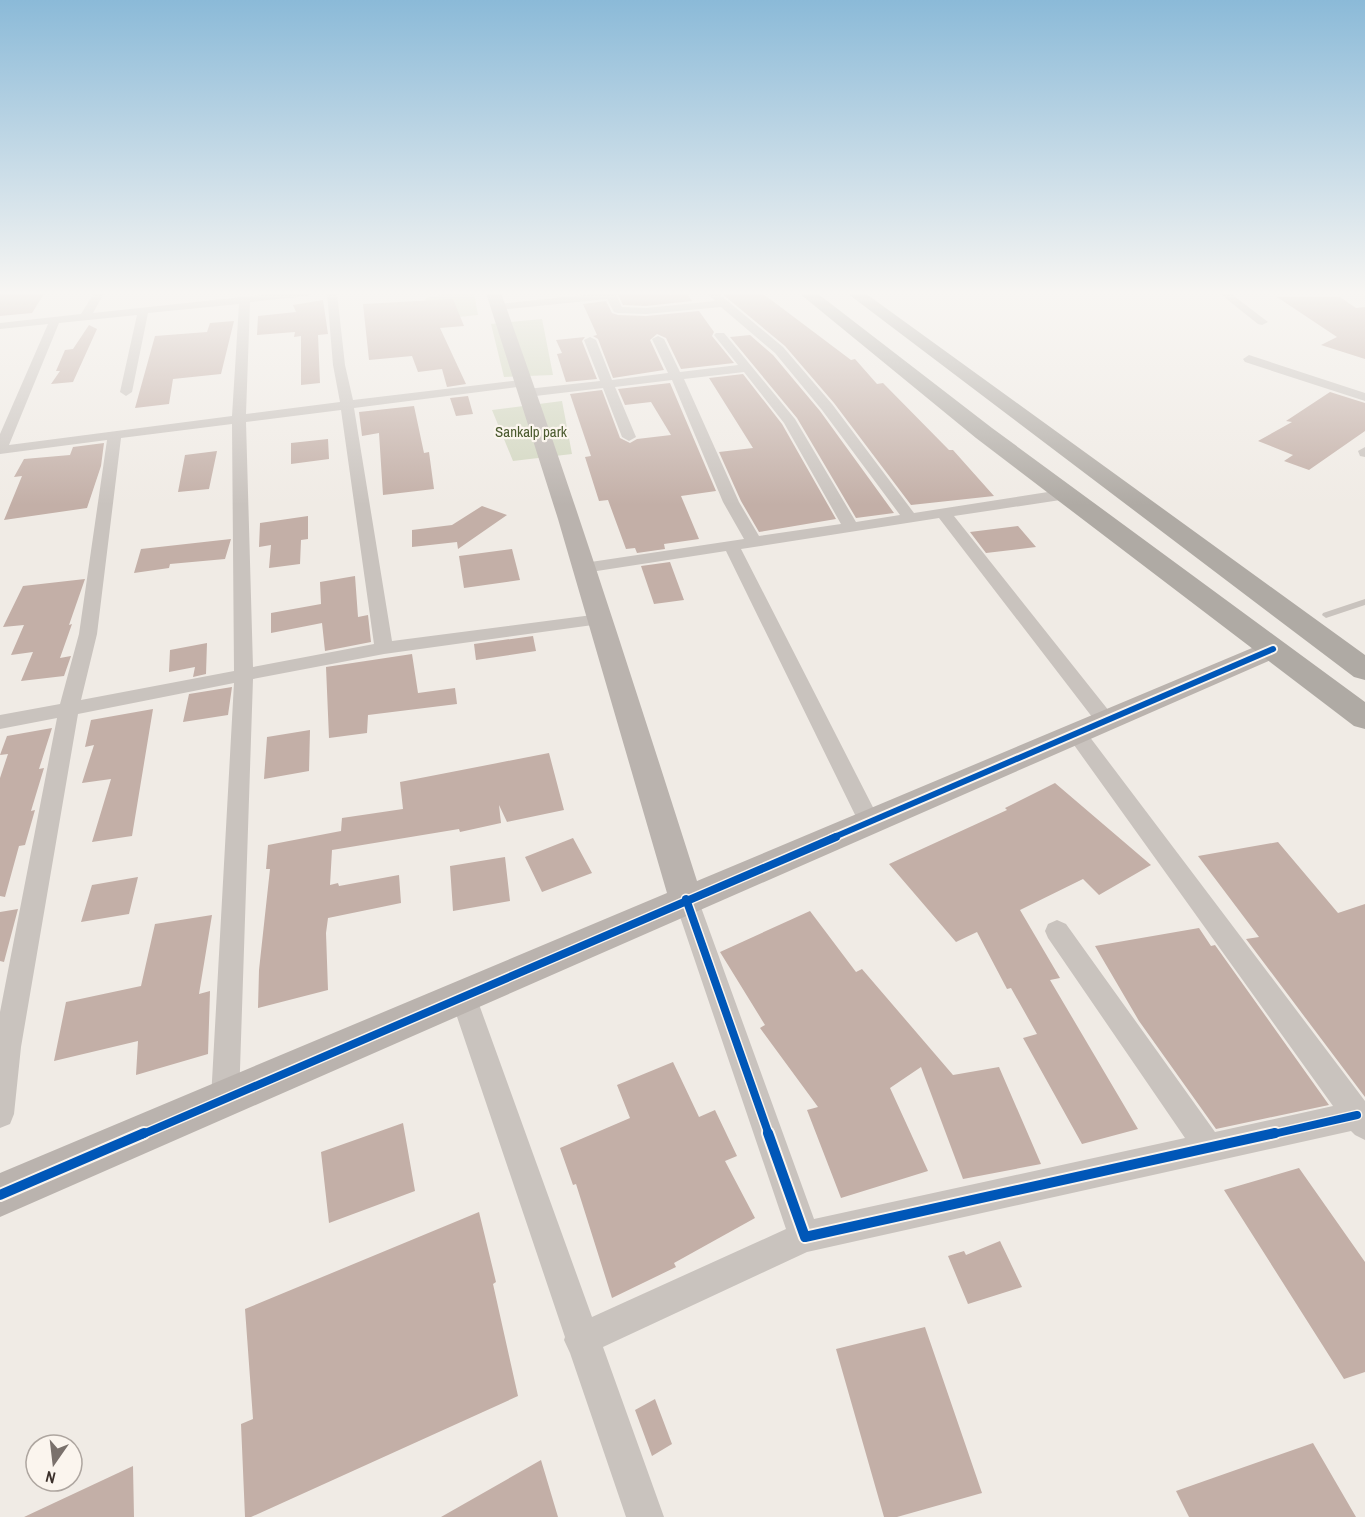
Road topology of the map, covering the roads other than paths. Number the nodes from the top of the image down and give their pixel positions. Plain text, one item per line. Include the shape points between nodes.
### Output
1 (36, 364) edge
2 (132, 364) edge
3 (242, 364) edge
4 (339, 364) edge
5 (518, 364) edge
6 (599, 364) edge
7 (670, 364) edge
8 (744, 364) edge
9 (791, 364) edge
10 (897, 364) edge
11 (930, 364) edge
12 (951, 364) edge
13 (976, 364) edge
14 (1264, 364) edge
15 (747, 368) junction
16 (676, 376) junction
17 (606, 384) junction
18 (526, 387) junction
19 (126, 392) dead end
20 (1365, 397) edge
21 (347, 404) junction
22 (239, 418) junction
23 (1011, 426) junction
24 (979, 429) junction
25 (115, 435) junction
26 (629, 436) dead end
27 (0, 450) edge
28 (1067, 494) junction
29 (943, 513) junction
30 (910, 518) junction
31 (851, 527) junction
32 (754, 542) junction
33 (731, 545) junction
34 (584, 568) junction
35 (1365, 602) edge
36 (1326, 615) junction
37 (600, 619) junction
38 (1346, 629) dead end
39 (384, 648) junction
40 (1273, 649) junction
41 (1365, 670) edge
42 (244, 675) junction
43 (1365, 698) edge
44 (69, 708) junction
45 (1365, 718) edge
46 (0, 722) edge
47 (1091, 727) junction
48 (869, 821) junction
49 (686, 899) junction
50 (1057, 931) dead end
51 (463, 996) junction
52 (225, 1099) junction
53 (0, 1114) edge
54 (1361, 1120) edge
55 (1209, 1148) junction
56 (0, 1195) edge
57 (805, 1237) junction
58 (581, 1340) junction
59 (645, 1517) edge

1 - 27 street
2 - 19 street
3 - 22 street
4 - 21 street
5 - 18 main road
6 - 17 street
7 - 16 street
8 - 15 street
9 - 30 street
10 - 24 highway
11 - 23 highway
12 - 41 highway
13 - 36 highway
14 - 20 street
15 - 16 street
15 - 31 street via 790,422
16 - 17 street
16 - 32 street via 731,502
17 - 18 street
17 - 26 street
18 - 21 street
18 - 34 main road
21 - 22 street
21 - 39 street
22 - 25 street
22 - 42 street
23 - 24 highway
23 - 43 highway
24 - 28 highway
25 - 27 street
25 - 44 street via 88,634
28 - 29 street
28 - 40 highway
29 - 30 street
29 - 47 street
30 - 31 street
31 - 32 street
32 - 33 street
33 - 34 street
33 - 48 street
34 - 37 main road
35 - 36 lane
36 - 38 highway
37 - 39 street
37 - 49 main road
39 - 42 street
40 - 45 highway
40 - 47 main road
42 - 44 street
42 - 52 street
44 - 46 street
44 - 53 street via 7,1047
47 - 48 main road
47 - 54 street
48 - 49 main road
49 - 51 main road
49 - 57 street
50 - 55 street
51 - 52 main road
51 - 58 street
52 - 56 main road
54 - 55 street
55 - 57 street
57 - 58 street
58 - 59 street

